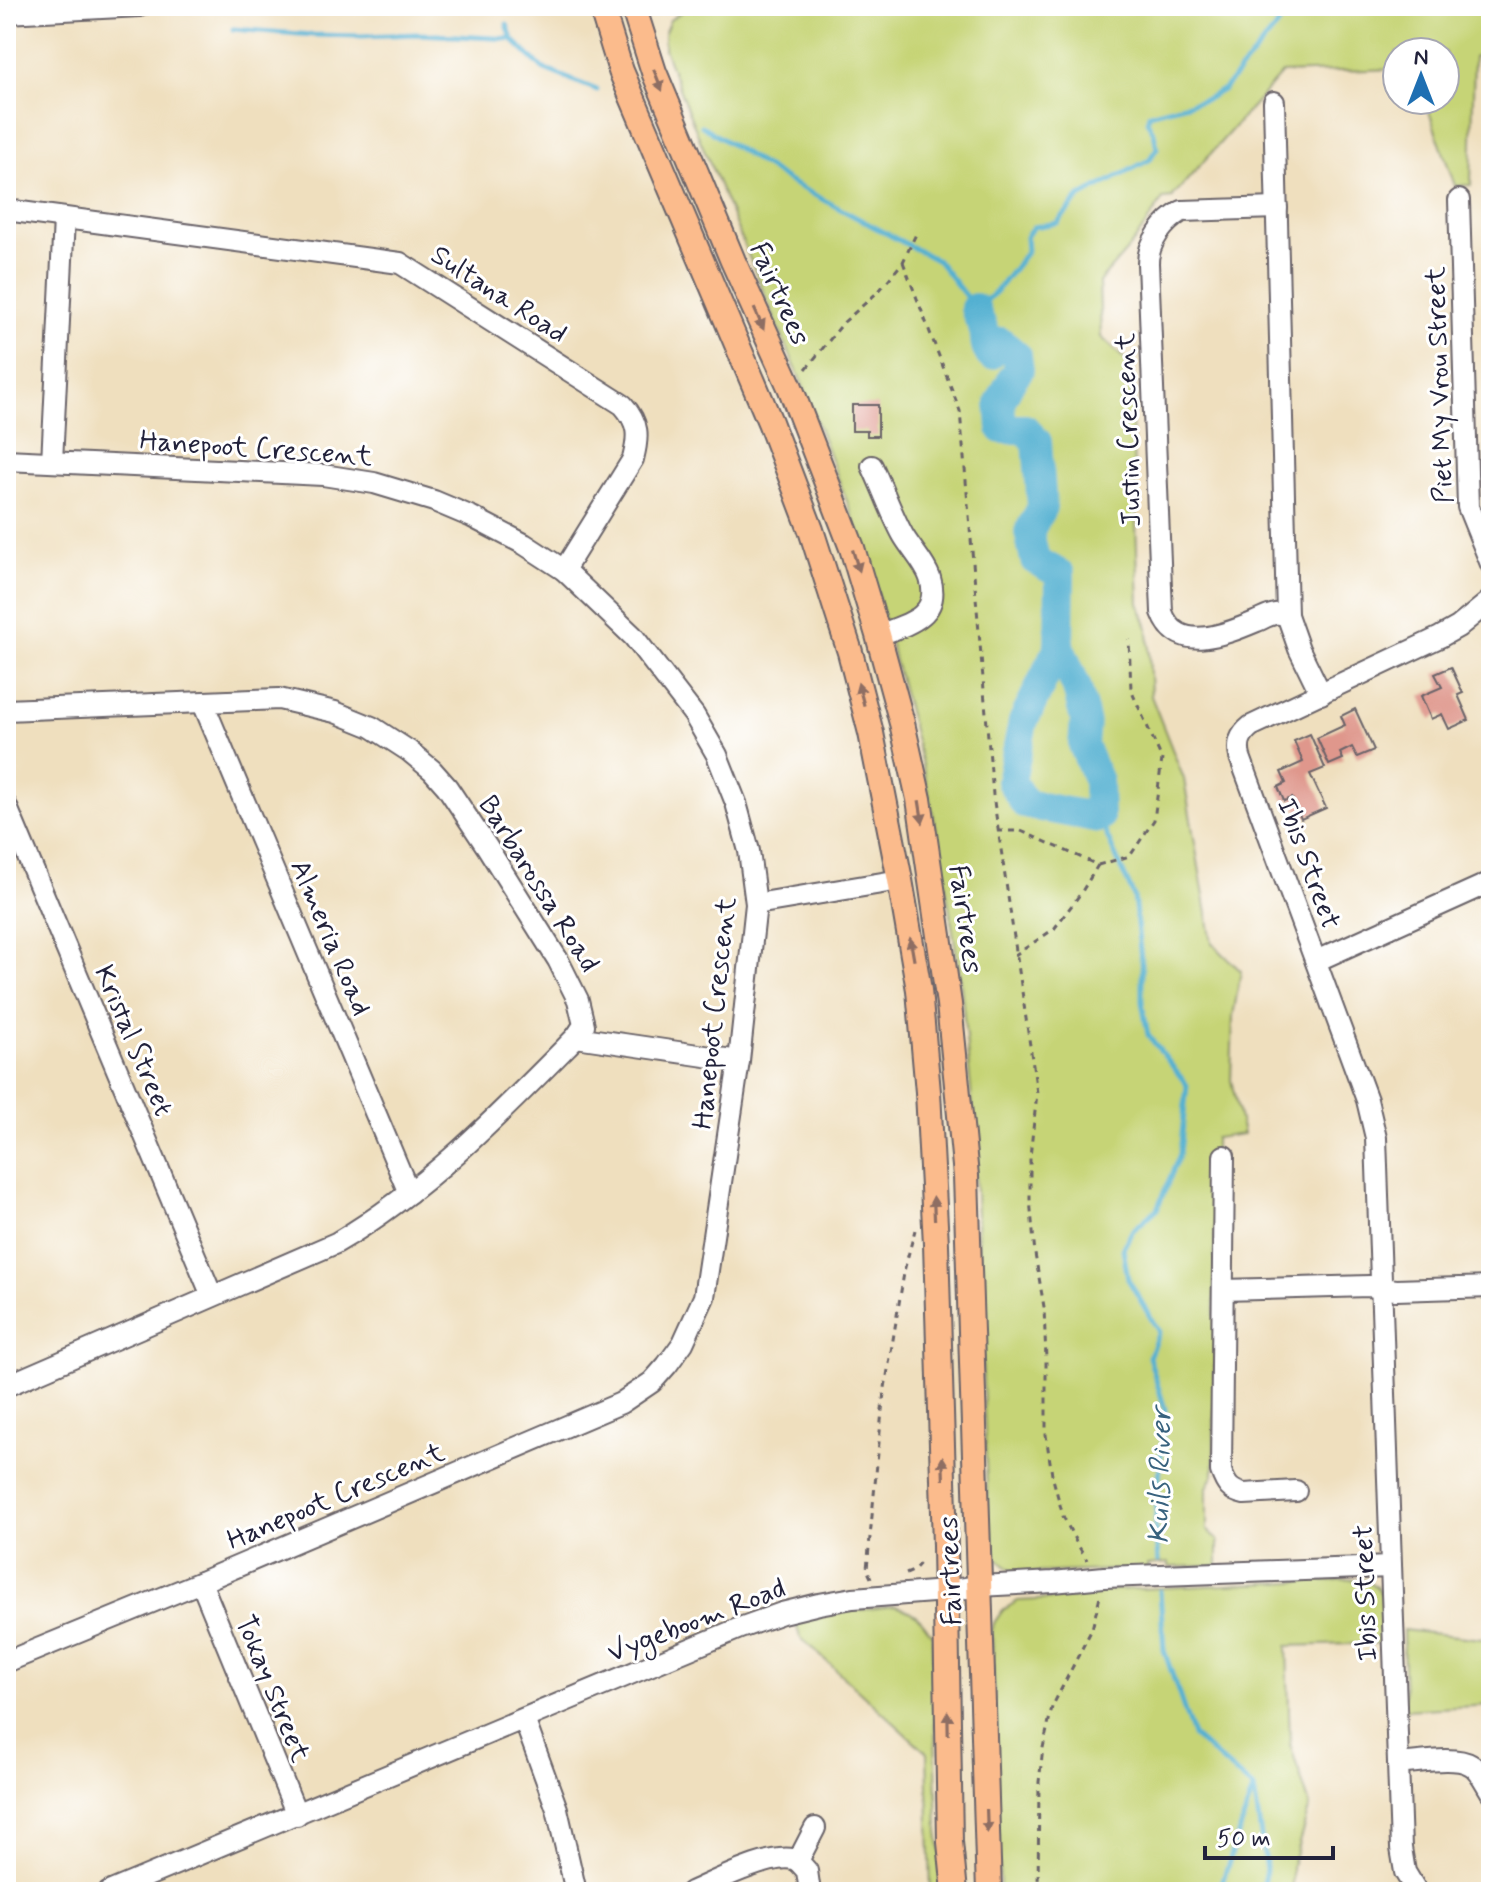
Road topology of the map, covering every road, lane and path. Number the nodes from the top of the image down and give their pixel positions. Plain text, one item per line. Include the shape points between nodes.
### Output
1 (140, 6) edge
2 (601, 6) edge
3 (633, 6) edge
4 (6, 13) edge
5 (1274, 102) dead end
6 (1459, 200) dead end
7 (1277, 208) junction
8 (6, 210) edge
9 (64, 219) junction
10 (916, 234) dead end
11 (903, 262) junction
12 (802, 375) dead end
13 (6, 460) edge
14 (52, 462) junction
15 (872, 466) dead end
16 (1491, 564) edge
17 (564, 570) junction
18 (1491, 600) edge
19 (1287, 615) junction
20 (878, 635) junction
21 (1129, 639) dead end
22 (1321, 694) junction
23 (203, 703) junction
24 (6, 710) edge
25 (6, 805) edge
26 (997, 831) junction
27 (1098, 865) junction
28 (900, 880) junction
29 (1491, 882) edge
30 (756, 904) junction
31 (1015, 955) junction
32 (1316, 961) junction
33 (576, 1037) junction
34 (739, 1061) junction
35 (1224, 1156) dead end
36 (409, 1193) junction
37 (918, 1221) dead end
38 (1491, 1287) edge
39 (1382, 1288) junction
40 (1223, 1290) junction
41 (212, 1296) junction
42 (6, 1386) edge
43 (1296, 1491) dead end
44 (923, 1561) dead end
45 (1391, 1567) junction
46 (903, 1575) dead end
47 (1104, 1577) junction
48 (881, 1578) dead end
49 (201, 1582) junction
50 (979, 1586) junction
51 (946, 1591) junction
52 (6, 1662) edge
53 (524, 1719) junction
54 (1398, 1764) junction
55 (1491, 1792) edge
56 (297, 1815) junction
57 (815, 1828) dead end
58 (798, 1861) junction
59 (109, 1892) edge
60 (576, 1892) edge
61 (691, 1892) edge
62 (810, 1892) edge
63 (955, 1892) edge
64 (989, 1892) edge
65 (1038, 1892) edge
66 (1417, 1892) edge

1 - 4 street
28 -> 2 main road, Fairtrees via 871,733 811,530 765,408 621,71
3 -> 20 main road, Fairtrees via 654,72 790,387 852,548
5 - 7 street
6 - 16 street, Piet My Vrou Street via 1468,507
7 - 19 street
7 - 19 street, Justin Crescent via 1182,211 1155,238 1148,263 1166,623 1189,638 1224,634 1276,613
8 - 9 street, Sultana Road
9 - 14 street
9 - 17 street, Sultana Road via 400,263 623,405 633,417 633,459
10 - 11 path
11 - 12 path via 844,322
11 - 26 path via 960,411
13 - 14 street, Hanepoot Crescent
14 - 17 street, Hanepoot Crescent via 323,475 374,483 472,517
15 - 20 street via 930,577 932,592 922,617
17 - 30 street, Hanepoot Crescent via 633,636 694,715 717,755 749,851
18 - 22 street, Ibis Street via 1440,637
19 - 22 street
20 -> 50 main road, Fairtrees via 919,799 949,1004 966,1176
21 - 27 path via 1131,690 1162,759 1154,820 1130,856
22 - 32 street, Ibis Street via 1251,726 1240,737 1238,749
23 - 24 street, Barbarossa Road
23 - 33 street, Barbarossa Road via 279,699 335,712 372,727 432,770 558,960 582,1011 584,1025
23 - 36 street, Almeria Road
25 - 41 street, Kristal Street
26 - 27 path via 1021,831
26 - 31 path
27 - 31 path via 1054,929
28 - 30 street
51 -> 28 main road, Fairtrees via 928,1092 919,990
29 - 32 street
30 - 34 street, Hanepoot Crescent
31 - 47 path via 1037,1093 1030,1199 1044,1307 1046,1435 1063,1516 1093,1568
32 - 39 street, Ibis Street via 1372,1115
33 - 34 street
33 - 36 street via 476,1138
34 - 49 street, Hanepoot Crescent via 704,1297 683,1343 652,1382 621,1403
35 - 40 street
36 - 41 street via 336,1243
37 - 48 path via 905,1267 882,1415 867,1569 871,1578
38 - 39 street
39 - 40 street
39 - 45 street, Ibis Street
40 - 43 street via 1220,1456 1225,1483 1244,1494
41 - 42 street
44 - 46 path
45 - 47 street, Vygeboom Road
45 - 54 street, Ibis Street
47 - 50 street, Vygeboom Road
47 - 65 path via 1092,1629 1052,1707 1043,1748
49 - 52 street, Hanepoot Crescent
49 - 56 street, Tokay Street
50 - 51 street, Vygeboom Road
50 -> 64 main road, Fairtrees
51 - 53 street, Vygeboom Road via 853,1598 782,1613
63 -> 51 main road, Fairtrees
53 - 56 street, Vygeboom Road
53 - 60 street via 557,1809
54 - 55 street via 1465,1763
54 - 66 street, Ibis Street via 1401,1848 1405,1872
56 - 59 street, Vygeboom Road
57 - 58 street
58 - 61 street via 776,1858
58 - 62 street via 810,1878

